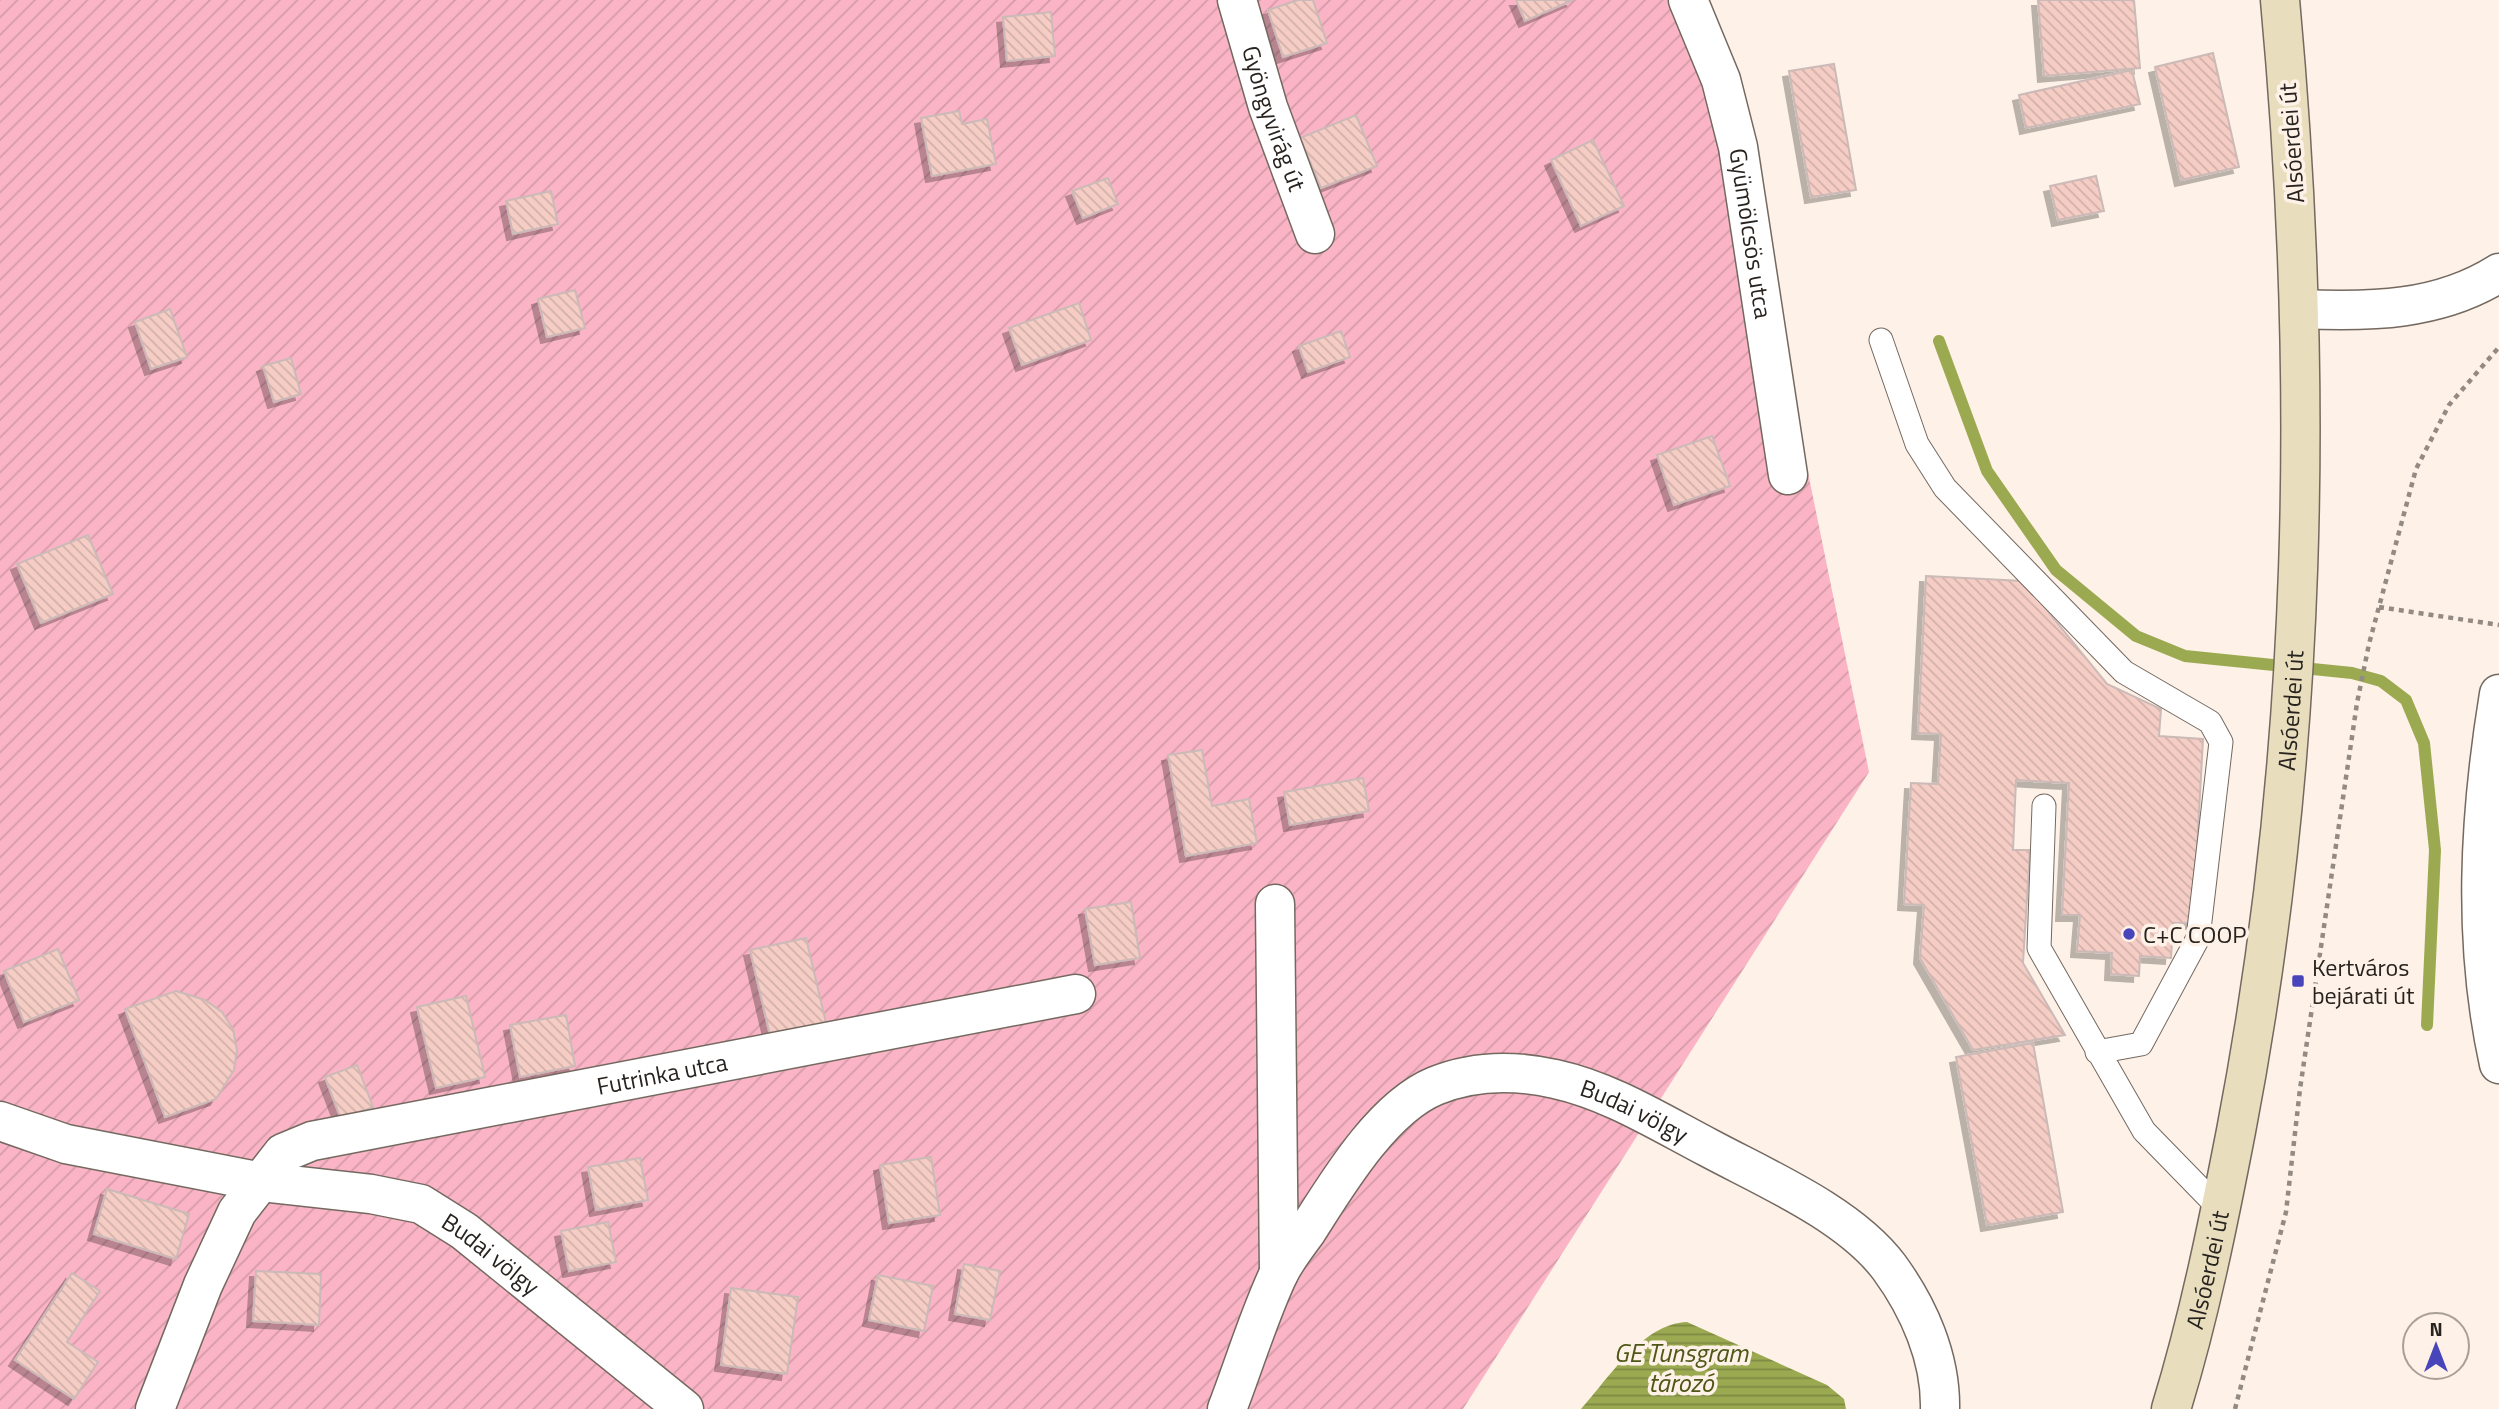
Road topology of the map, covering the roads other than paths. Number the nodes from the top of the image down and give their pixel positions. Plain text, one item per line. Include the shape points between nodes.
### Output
1 (1237, 0) edge
2 (1688, 0) edge
3 (2280, 0) edge
4 (1315, 234) dead end
5 (2499, 272) edge
6 (2301, 309) junction
7 (1881, 340) dead end
8 (1788, 475) dead end
9 (2499, 694) edge
10 (2044, 806) dead end
11 (1275, 904) dead end
12 (1076, 994) dead end
13 (2097, 1052) junction
14 (2499, 1064) edge
15 (0, 1121) edge
16 (262, 1182) junction
17 (2221, 1210) junction
18 (1279, 1273) junction
19 (155, 1409) edge
20 (684, 1409) edge
21 (1227, 1409) edge
22 (1940, 1409) edge
23 (2171, 1409) edge

1 - 4 street, Gyöngyvirág út via 1268,107
2 - 8 street, Gyümölcsös utca via 1721,80 1738,148
3 - 6 main road, Alsóerdei út
5 - 6 street via 2421,305 2357,311
6 - 17 main road, Alsóerdei út via 2303,445 2292,701 2274,899 2252,1049
7 - 13 lane via 1917,444 1945,488 2123,672 2210,722 2221,742 2198,938 2141,1044
9 - 14 street via 2480,842 2482,942 2489,1021
10 - 13 lane via 2039,948
11 - 18 street, Budai völgy
12 - 16 street, Futrinka utca via 312,1141 283,1153
13 - 17 lane via 2144,1130
15 - 16 street, Budai völgy via 66,1144
16 - 19 street via 237,1212
16 - 20 street, Budai völgy via 421,1204 464,1231
17 - 23 main road, Alsóerdei út
18 - 21 street, Budai völgy
18 - 22 street, Budai völgy via 1335,1186 1402,1108 1434,1087 1474,1074 1514,1072 1556,1079 1608,1095 1801,1197 1855,1235 1888,1265 1912,1303 1931,1346 1941,1390

